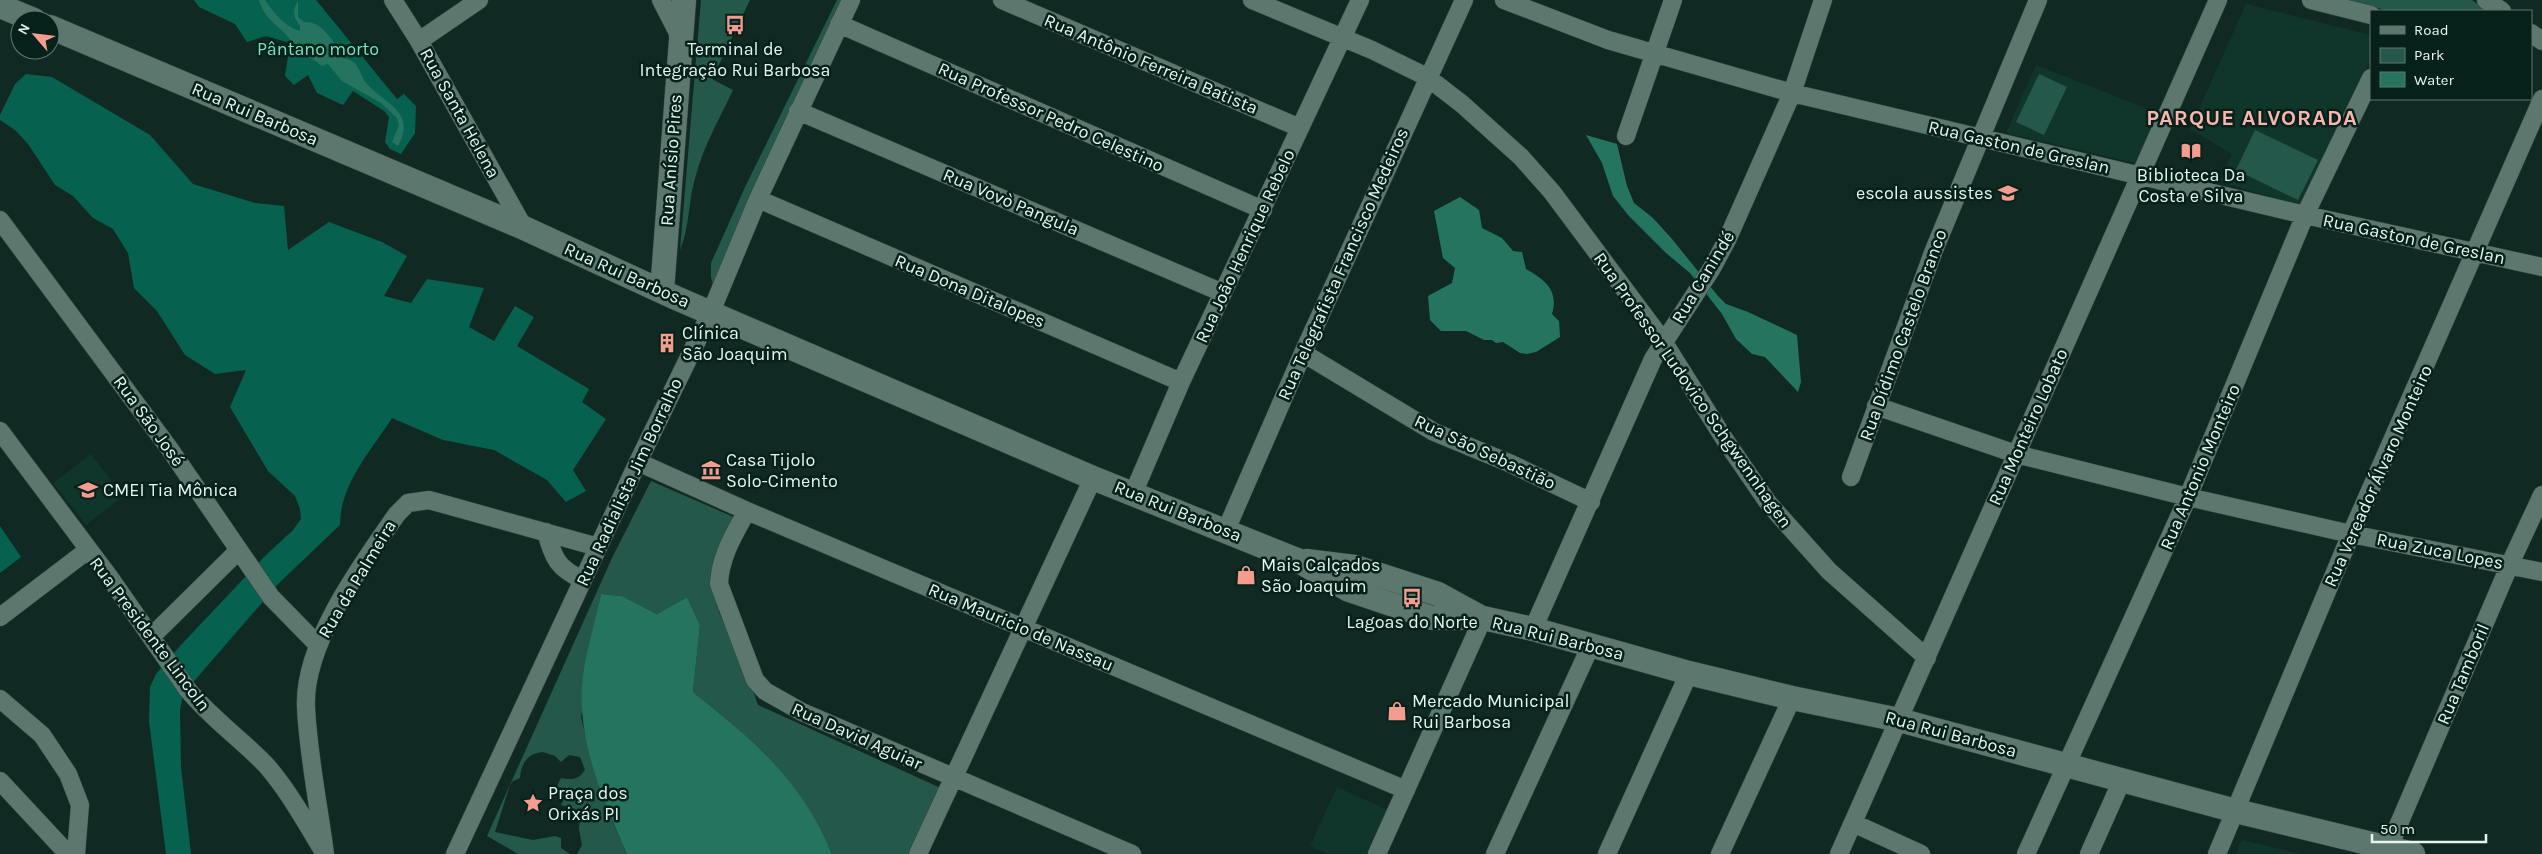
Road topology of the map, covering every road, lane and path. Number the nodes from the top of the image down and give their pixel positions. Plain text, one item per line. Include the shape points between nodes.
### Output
1 (393, 0) edge
2 (479, 0) edge
3 (661, 0) edge
4 (684, 0) edge
5 (851, 0) edge
6 (1002, 0) edge
7 (1252, 0) edge
8 (1360, 0) edge
9 (1464, 0) edge
10 (1504, 0) edge
11 (1673, 0) edge
12 (1822, 0) edge
13 (2038, 0) edge
14 (2218, 0) edge
15 (2312, 0) edge
16 (2486, 0) edge
17 (2501, 10) edge
18 (2370, 14) edge
19 (839, 24) junction
20 (60, 31) edge
21 (680, 37) junction
22 (1342, 37) junction
23 (419, 40) junction
24 (1653, 55) junction
25 (1427, 77) junction
26 (2370, 80) edge
27 (1792, 93) junction
28 (2542, 99) edge
29 (798, 111) junction
30 (1300, 128) junction
31 (1626, 136) dead end
32 (1979, 139) junction
33 (2142, 175) junction
34 (758, 200) junction
35 (1262, 210) junction
36 (2306, 215) junction
37 (0, 220) edge
38 (524, 228) junction
39 (2477, 252) junction
40 (2542, 267) edge
41 (662, 291) junction
42 (1223, 293) junction
43 (711, 312) junction
44 (1663, 341) junction
45 (1303, 353) junction
46 (1181, 382) junction
47 (1876, 406) junction
48 (0, 431) edge
49 (2016, 454) junction
50 (638, 462) junction
51 (1851, 477) dead end
52 (1093, 478) junction
53 (1133, 494) junction
54 (2542, 495) edge
55 (2188, 497) junction
56 (1591, 502) junction
57 (747, 511) junction
58 (1226, 530) junction
59 (546, 532) junction
60 (2351, 534) junction
61 (598, 547) junction
62 (88, 550) junction
63 (240, 550) junction
64 (2510, 564) junction
65 (2542, 572) edge
66 (583, 580) junction
67 (0, 617) edge
68 (1483, 618) junction
69 (1024, 629) junction
70 (1533, 630) junction
71 (150, 637) junction
72 (318, 645) junction
73 (1591, 645) junction
74 (1926, 658) junction
75 (1689, 673) junction
76 (1792, 698) junction
77 (0, 699) edge
78 (1899, 720) junction
79 (2068, 765) junction
80 (954, 779) junction
81 (2122, 780) junction
82 (0, 781) edge
83 (1406, 790) junction
84 (2236, 811) junction
85 (1853, 823) junction
86 (2388, 851) edge
87 (68, 854) edge
88 (76, 854) edge
89 (325, 854) edge
90 (455, 854) edge
91 (918, 854) edge
92 (1132, 854) edge
93 (1377, 854) edge
94 (1495, 854) edge
95 (1607, 854) edge
96 (1720, 854) edge
97 (1839, 854) edge
98 (1922, 854) edge
99 (2026, 854) edge
100 (2090, 854) edge
101 (2217, 854) edge
102 (2413, 854) edge

1 - 23 street, Rua Santa Helena
2 - 23 street
3 - 21 street
4 - 21 street, Rua Anísio Pires
5 - 19 street, Rua Radialista Jim Borralho
6 - 30 street, Rua Antônio Ferreira Batista
7 - 22 street, Rua Professor Ludovico Schgwennhagen
8 - 22 street, Rua João Henrique Rebelo
9 - 25 street, Rua Telegrafista Francisco Medeiros
10 - 24 street, Rua Gaston de Greslan via 1579,31
11 - 24 street
12 - 27 street, Rua Canindé
13 - 32 street, Rua Dídimo Castelo Branco
14 - 33 street, Rua Monteiro Lobato
15 - 18 street
16 - 17 street
19 - 29 street, Rua Radialista Jim Borralho
19 - 35 street, Rua Professor Pedro Celestino
20 - 38 street, Rua Rui Barbosa
21 - 41 street, Rua Anísio Pires
22 - 25 street, Rua Professor Ludovico Schgwennhagen
22 - 30 street, Rua João Henrique Rebelo
23 - 38 street, Rua Santa Helena
24 - 27 street, Rua Gaston de Greslan
24 - 31 street
25 - 44 street, Rua Professor Ludovico Schgwennhagen via 1491,129 1552,192
25 - 45 street, Rua Telegrafista Francisco Medeiros
26 - 36 street, Rua Antonio Monteiro
27 - 32 street, Rua Gaston de Greslan
27 - 44 street, Rua Canindé via 1727,240
28 - 39 street, Rua Vereador Álvaro Monteiro
29 - 34 street, Rua Radialista Jim Borralho
29 - 42 street, Rua Vovò Pangula
30 - 35 street, Rua João Henrique Rebelo
32 - 33 street, Rua Gaston de Greslan
32 - 47 street, Rua Dídimo Castelo Branco
33 - 36 street, Rua Gaston de Greslan
33 - 49 street, Rua Monteiro Lobato
34 - 43 street, Rua Radialista Jim Borralho
34 - 46 street, Rua Dona Ditalopes
35 - 42 street, Rua João Henrique Rebelo
36 - 39 street, Rua Gaston de Greslan
36 - 55 street, Rua Antonio Monteiro
37 - 63 street, Rua São José via 169,448
38 - 41 street, Rua Rui Barbosa
39 - 40 street, Rua Gaston de Greslan
39 - 60 street, Rua Vereador Álvaro Monteiro
41 - 43 street, Rua Rui Barbosa
42 - 46 street, Rua João Henrique Rebelo
43 - 50 street, Rua Radialista Jim Borralho
43 - 52 street, Rua Rui Barbosa
44 - 56 street, Rua Canindé
44 - 74 street, Rua Professor Ludovico Schgwennhagen via 1730,448 1796,537 1829,572
45 - 56 street, Rua São Sebastião via 1434,432
45 - 58 street, Rua Telegrafista Francisco Medeiros
46 - 53 street, Rua João Henrique Rebelo
47 - 49 street, Rua Zuca Lopes
47 - 51 street, Rua Dídimo Castelo Branco
48 - 62 street, Rua Presidente Lincoln
49 - 55 street, Rua Zuca Lopes
49 - 74 street, Rua Monteiro Lobato
50 - 57 street, Rua Mauricio de Nassau
50 - 61 street, Rua Radialista Jim Borralho
52 - 53 street, Rua Rui Barbosa
52 - 69 street
53 - 58 street, Rua Rui Barbosa
54 - 64 street, Rua Tamboril
55 - 60 street, Rua Zuca Lopes
55 - 79 street, Rua Antonio Monteiro
56 - 70 street, Rua Canindé
57 - 69 street, Rua Mauricio de Nassau
57 - 80 street, Rua David Aguiar via 726,552 719,584 755,680 765,691 802,712
58 - 68 street, Rua Rui Barbosa via 1297,560 1349,590 1432,618
59 - 61 street, Rua da Palmeira
59 - 66 street via 558,564
59 - 72 street, Rua da Palmeira via 429,500 408,503 384,533 331,618
60 - 64 street, Rua Zuca Lopes
60 - 84 street, Rua Vereador Álvaro Monteiro
61 - 66 street, Rua Radialista Jim Borralho
62 - 67 street
62 - 71 street, Rua Presidente Lincoln
63 - 71 street
63 - 72 street, Rua São José via 271,596
64 - 65 street, Rua Zuca Lopes
64 - 86 street, Rua Tamboril
66 - 90 street, Rua Radialista Jim Borralho
68 - 70 street, Rua Rui Barbosa
68 - 83 street
69 - 80 street
69 - 83 street, Rua Mauricio de Nassau
70 - 73 street, Rua Rui Barbosa
71 - 89 street, Rua Presidente Lincoln via 202,707 266,766
72 - 89 street, Rua da Palmeira via 308,680 306,706
73 - 75 street, Rua Rui Barbosa
73 - 94 street
74 - 78 street, Rua Monteiro Lobato
75 - 76 street, Rua Rui Barbosa
75 - 95 street
76 - 78 street, Rua Rui Barbosa
76 - 96 street
77 - 88 street via 42,734 68,774 80,805
78 - 79 street, Rua Rui Barbosa
78 - 85 street, Rua Monteiro Lobato
79 - 81 street, Rua Rui Barbosa
79 - 99 street, Rua Antonio Monteiro
80 - 91 street
80 - 92 street, Rua David Aguiar
81 - 84 street, Rua Rui Barbosa
81 - 100 street
82 - 87 street
83 - 93 street
84 - 86 street, Rua Rui Barbosa
84 - 101 street, Rua Vereador Álvaro Monteiro
85 - 97 street, Rua Monteiro Lobato
85 - 98 street
86 - 102 street, Rua Rui Barbosa

